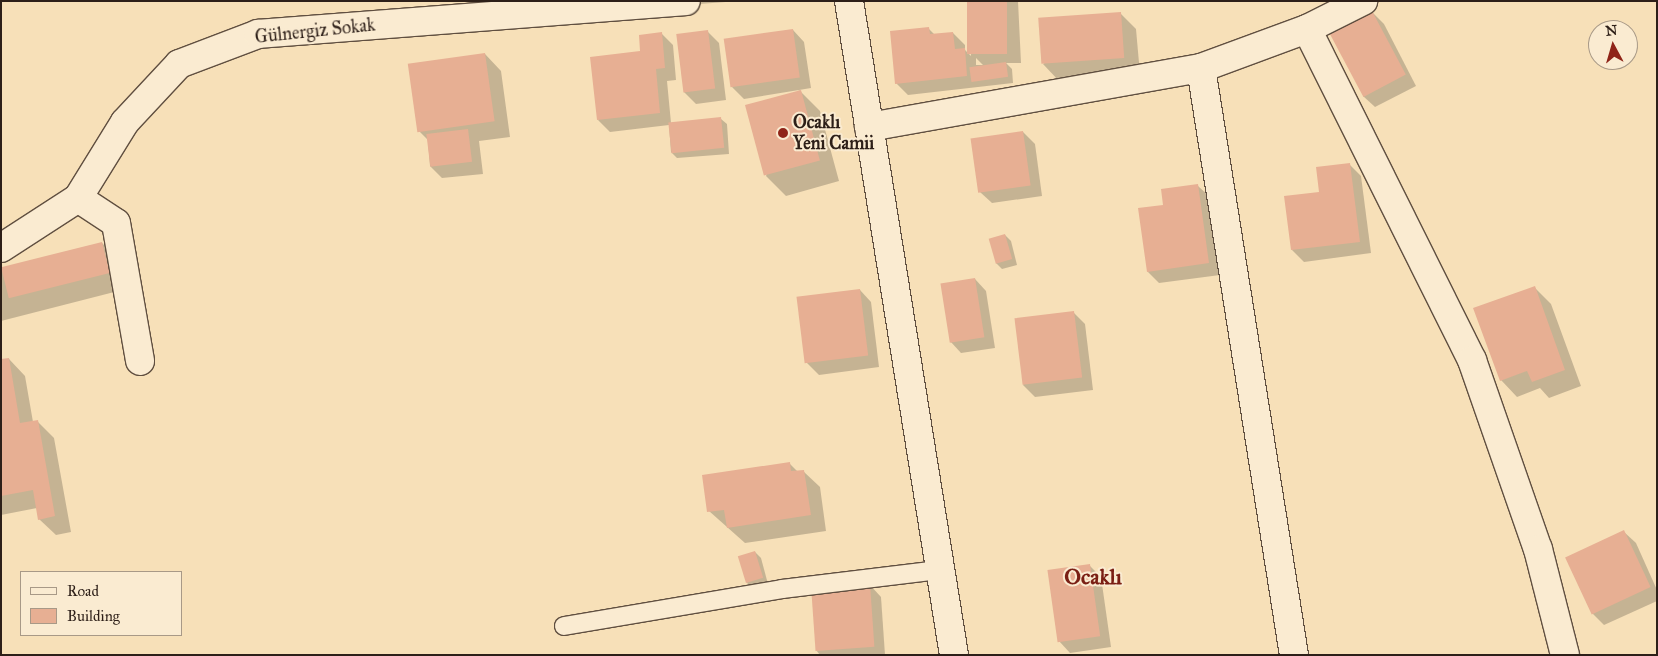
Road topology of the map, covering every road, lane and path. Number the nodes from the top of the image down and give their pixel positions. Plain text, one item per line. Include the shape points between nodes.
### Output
1 (686, 1) edge
2 (849, 1) edge
3 (1363, 1) edge
4 (1307, 29) junction
5 (1201, 68) junction
6 (869, 127) junction
7 (78, 198) junction
8 (1, 248) edge
9 (140, 361) dead end
10 (939, 570) junction
11 (564, 626) dead end
12 (954, 655) edge
13 (1294, 655) edge
14 (1564, 655) edge

1 - 7 street, Gülnergiz Sokak via 258,34 179,64 125,122
2 - 6 street
3 - 4 street
4 - 5 street
4 - 14 street via 1472,360 1538,549
5 - 6 street
5 - 13 street
6 - 10 street
7 - 8 street, Gülnergiz Sokak
7 - 9 street via 116,223
10 - 11 lane via 782,589
10 - 12 street

